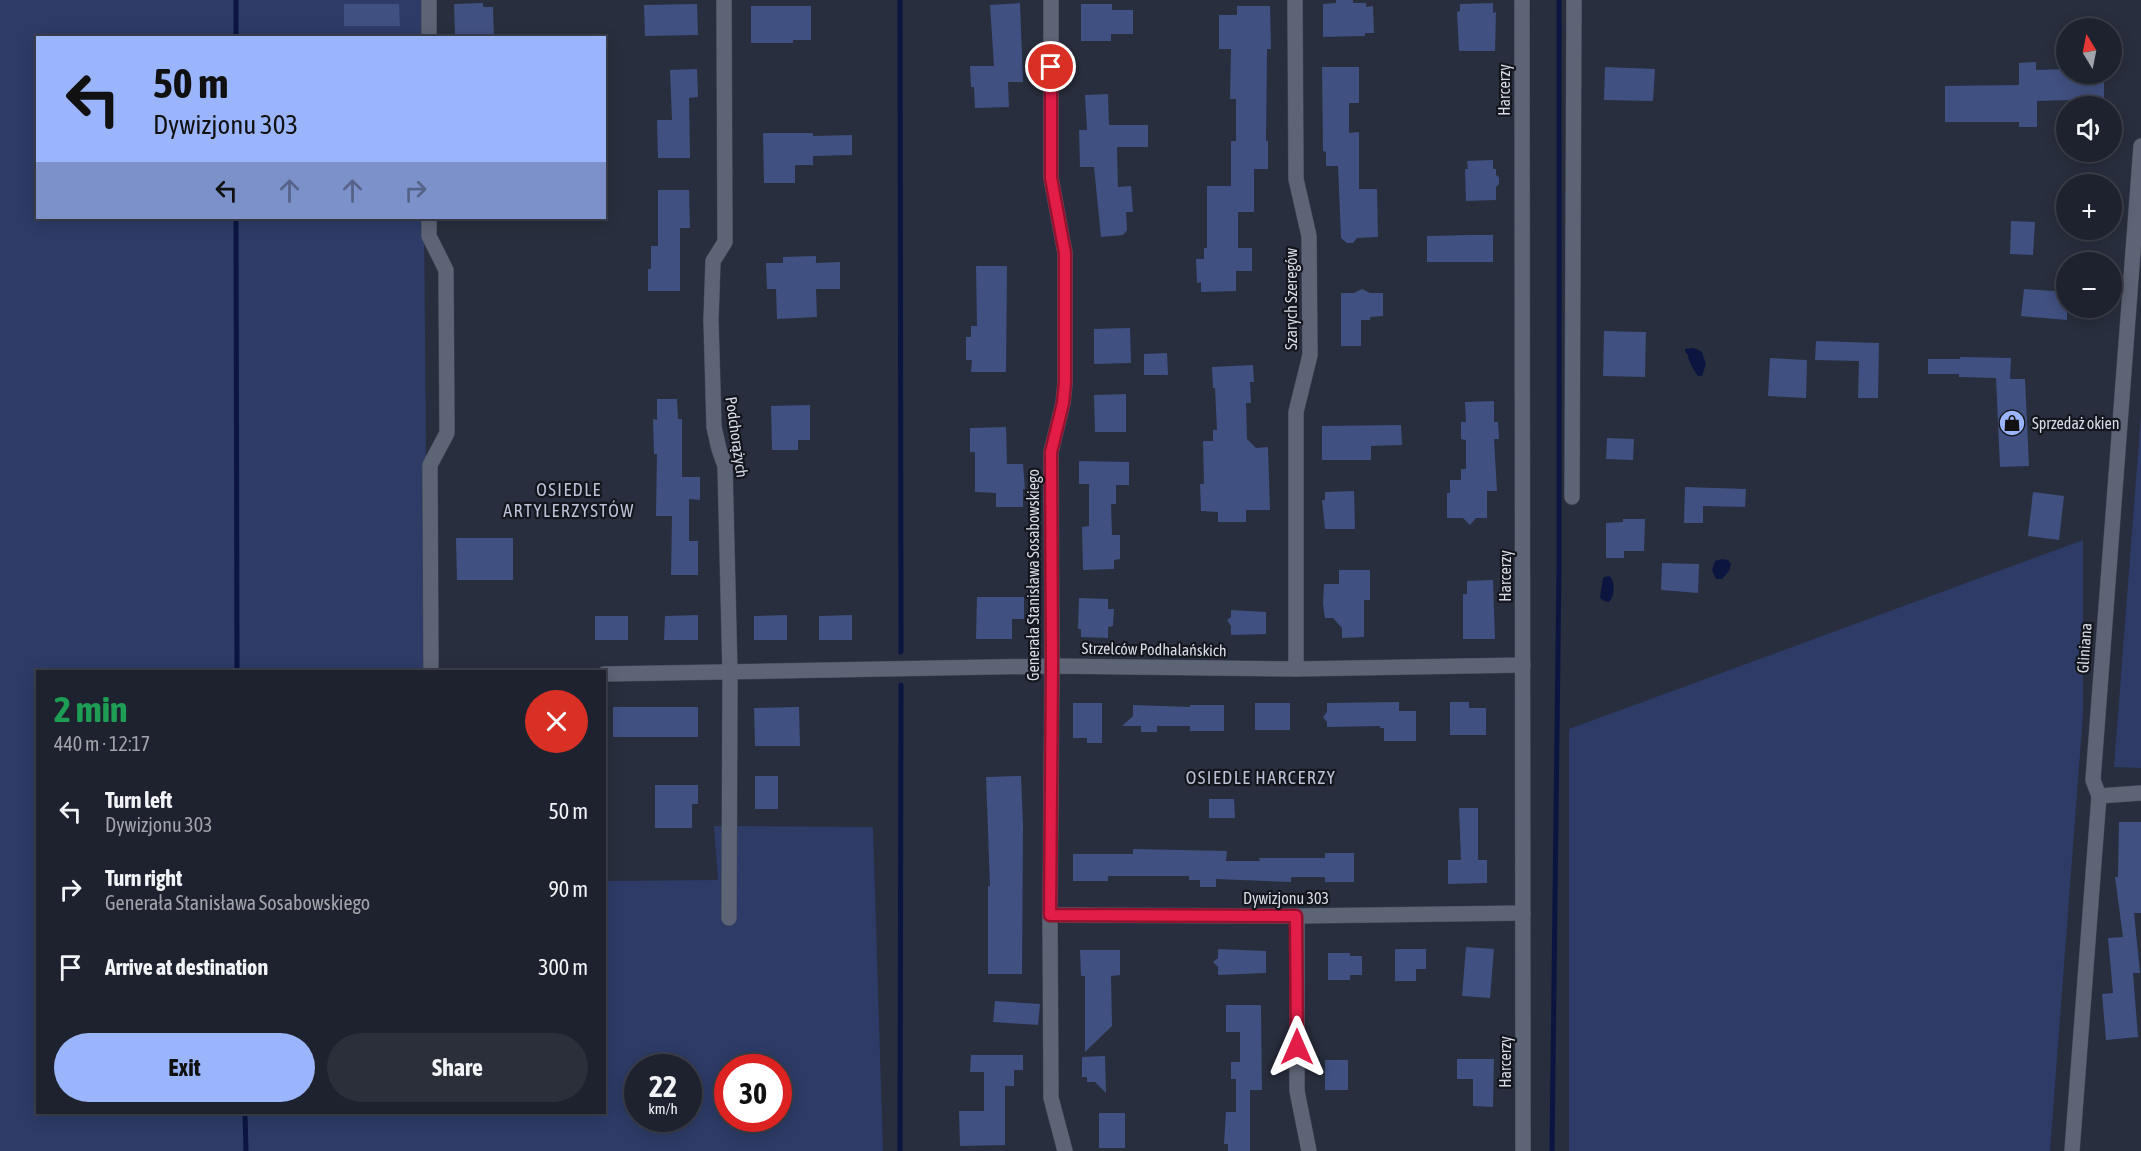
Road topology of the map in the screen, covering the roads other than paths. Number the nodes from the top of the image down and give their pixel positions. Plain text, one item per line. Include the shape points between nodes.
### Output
1 (429, 0) edge
2 (724, 0) edge
3 (1051, 0) edge
4 (1295, 0) edge
5 (1522, 0) edge
6 (1574, 0) edge
7 (429, 36) edge
8 (2141, 146) edge
9 (429, 219) edge
10 (1572, 497) dead end
11 (1523, 665) junction
12 (1052, 666) junction
13 (1296, 669) junction
14 (431, 670) edge
15 (730, 673) junction
16 (606, 674) edge
17 (2141, 794) edge
18 (2099, 796) junction
19 (1523, 913) junction
20 (1050, 915) junction
21 (1296, 916) junction
22 (729, 918) dead end
23 (1065, 1151) edge
24 (1309, 1151) edge
25 (1523, 1151) edge
26 (2072, 1151) edge

1 - 7 street
2 - 15 street, Podchorążych via 724,242 713,261 711,349 714,427 725,466
3 - 12 street, Generała Stanisława Sosabowskiego via 1051,178 1065,253 1065,383 1051,452
4 - 13 street, Szarych Szeregów via 1296,179 1309,236 1310,355 1296,412
5 - 11 street, Harcerzy
6 - 10 street
8 - 18 street, Gliniana via 2092,780
9 - 14 street via 429,236 446,270 447,421 447,433 430,465
11 - 13 street, Strzelców Podhalańskich
11 - 19 street, Harcerzy
12 - 13 street, Strzelców Podhalańskich
12 - 15 street, Strzelców Podhalańskich
12 - 20 street, Generała Stanisława Sosabowskiego
15 - 16 street, Strzelców Podhalańskich
15 - 22 street, Podchorążych
17 - 18 street
18 - 26 street, Gliniana
19 - 21 street, Dywizjonu 303
19 - 25 street, Harcerzy
20 - 21 street, Dywizjonu 303
20 - 23 street, Generała Stanisława Sosabowskiego via 1051,1098
21 - 24 street via 1297,1091

